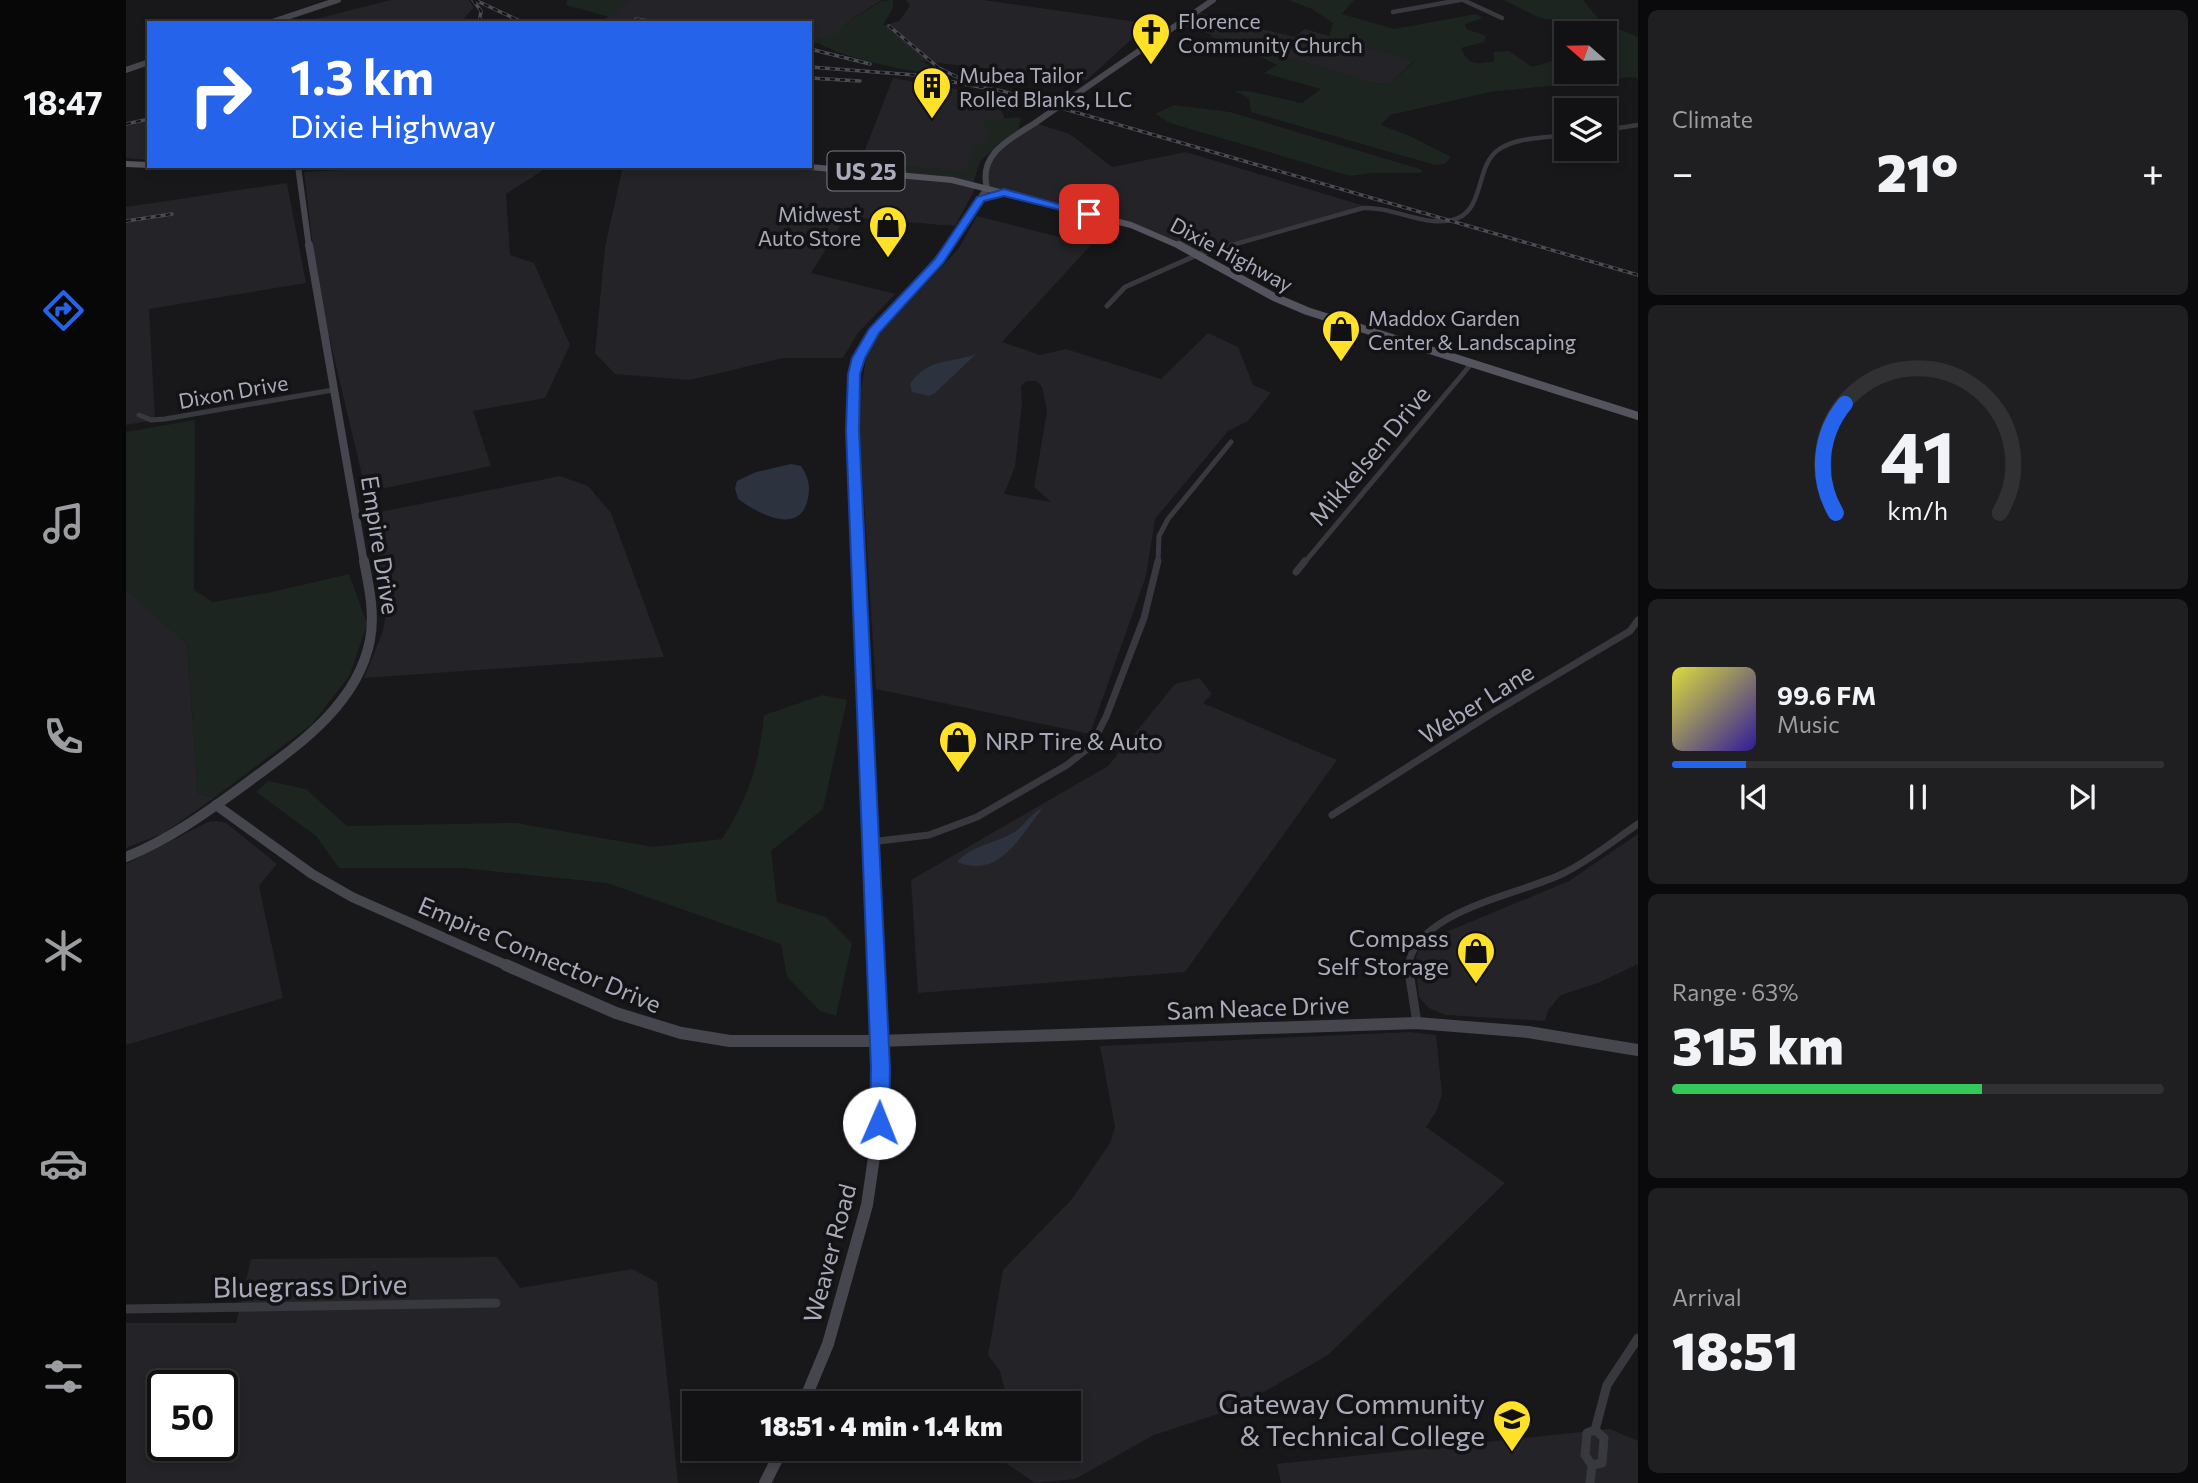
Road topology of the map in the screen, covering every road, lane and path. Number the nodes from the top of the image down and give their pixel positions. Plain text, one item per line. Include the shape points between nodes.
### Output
1 (338, 0) edge
2 (1213, 0) edge
3 (1461, 0) edge
4 (1393, 12) dead end
5 (1502, 18) dead end
6 (276, 21) edge
7 (147, 63) edge
8 (126, 70) edge
9 (1638, 125) edge
10 (1617, 128) edge
11 (1554, 138) edge
12 (126, 164) edge
13 (147, 165) edge
14 (812, 167) edge
15 (298, 168) edge
16 (983, 174) junction
17 (964, 183) junction
18 (987, 188) junction
19 (1004, 192) junction
20 (980, 199) junction
21 (1197, 255) junction
22 (1107, 306) dead end
23 (1472, 363) junction
24 (334, 390) junction
25 (139, 415) dead end
26 (1638, 416) edge
27 (1231, 442) dead end
28 (1296, 572) dead end
29 (1638, 620) edge
30 (216, 805) junction
31 (1332, 815) dead end
32 (1638, 824) edge
33 (870, 842) junction
34 (126, 858) edge
35 (1417, 1023) junction
36 (878, 1041) junction
37 (1638, 1050) edge
38 (496, 1303) dead end
39 (126, 1308) edge
40 (1638, 1338) edge
41 (808, 1391) edge
42 (1595, 1430) junction
43 (776, 1461) edge
44 (1592, 1465) junction
45 (765, 1483) edge
46 (1590, 1483) edge

1 - 6 street
2 - 16 street, bridge via 989,157
3 - 4 street
3 - 5 street
7 - 8 street
9 - 10 street
11 - 21 street via 1498,150 1468,211 1457,219 1423,220 1368,207
12 - 13 main road
14 - 17 main road, Dixie Highway / US 25
15 - 24 street, Empire Drive
16 - 17 main road
16 - 18 street
17 - 18 main road, Dixie Highway / US 25
18 - 19 main road, Dixie Highway / US 25
18 - 20 street, Weaver Road
19 - 20 main road
19 - 21 main road, Dixie Highway / US 25 via 1143,229
20 - 33 street, Weaver Road via 939,261 874,332 854,374 852,430
21 - 22 street via 1125,287
21 - 23 main road, Dixie Highway / US 25 via 1288,304
23 - 26 main road, Dixie Highway / US 25
23 - 28 street, Mikkelsen Drive
24 - 25 street, Dixon Drive via 165,419
24 - 30 street, Empire Drive via 373,611 366,656 347,693 310,735
27 - 33 street via 1168,519 1159,537 1158,569 1144,618 1091,746 977,817 929,835
29 - 31 street, Weber Lane via 1630,631
30 - 34 street, Empire Drive via 172,836
30 - 36 street, Empire Connector Drive via 352,897 616,1013 681,1033 730,1041
32 - 35 street via 1564,874 1424,932 1408,959
33 - 36 street, Weaver Road
35 - 36 street, Sam Neace Drive
35 - 37 street, Sam Neace Drive via 1528,1032
36 - 41 street, Weaver Road via 880,1116 867,1205 828,1344
38 - 39 street, Bluegrass Drive
40 - 42 street via 1607,1385
42 - 44 street via 1587,1433 1585,1455
42 - 44 street via 1604,1438 1602,1462
43 - 45 street
44 - 46 street

